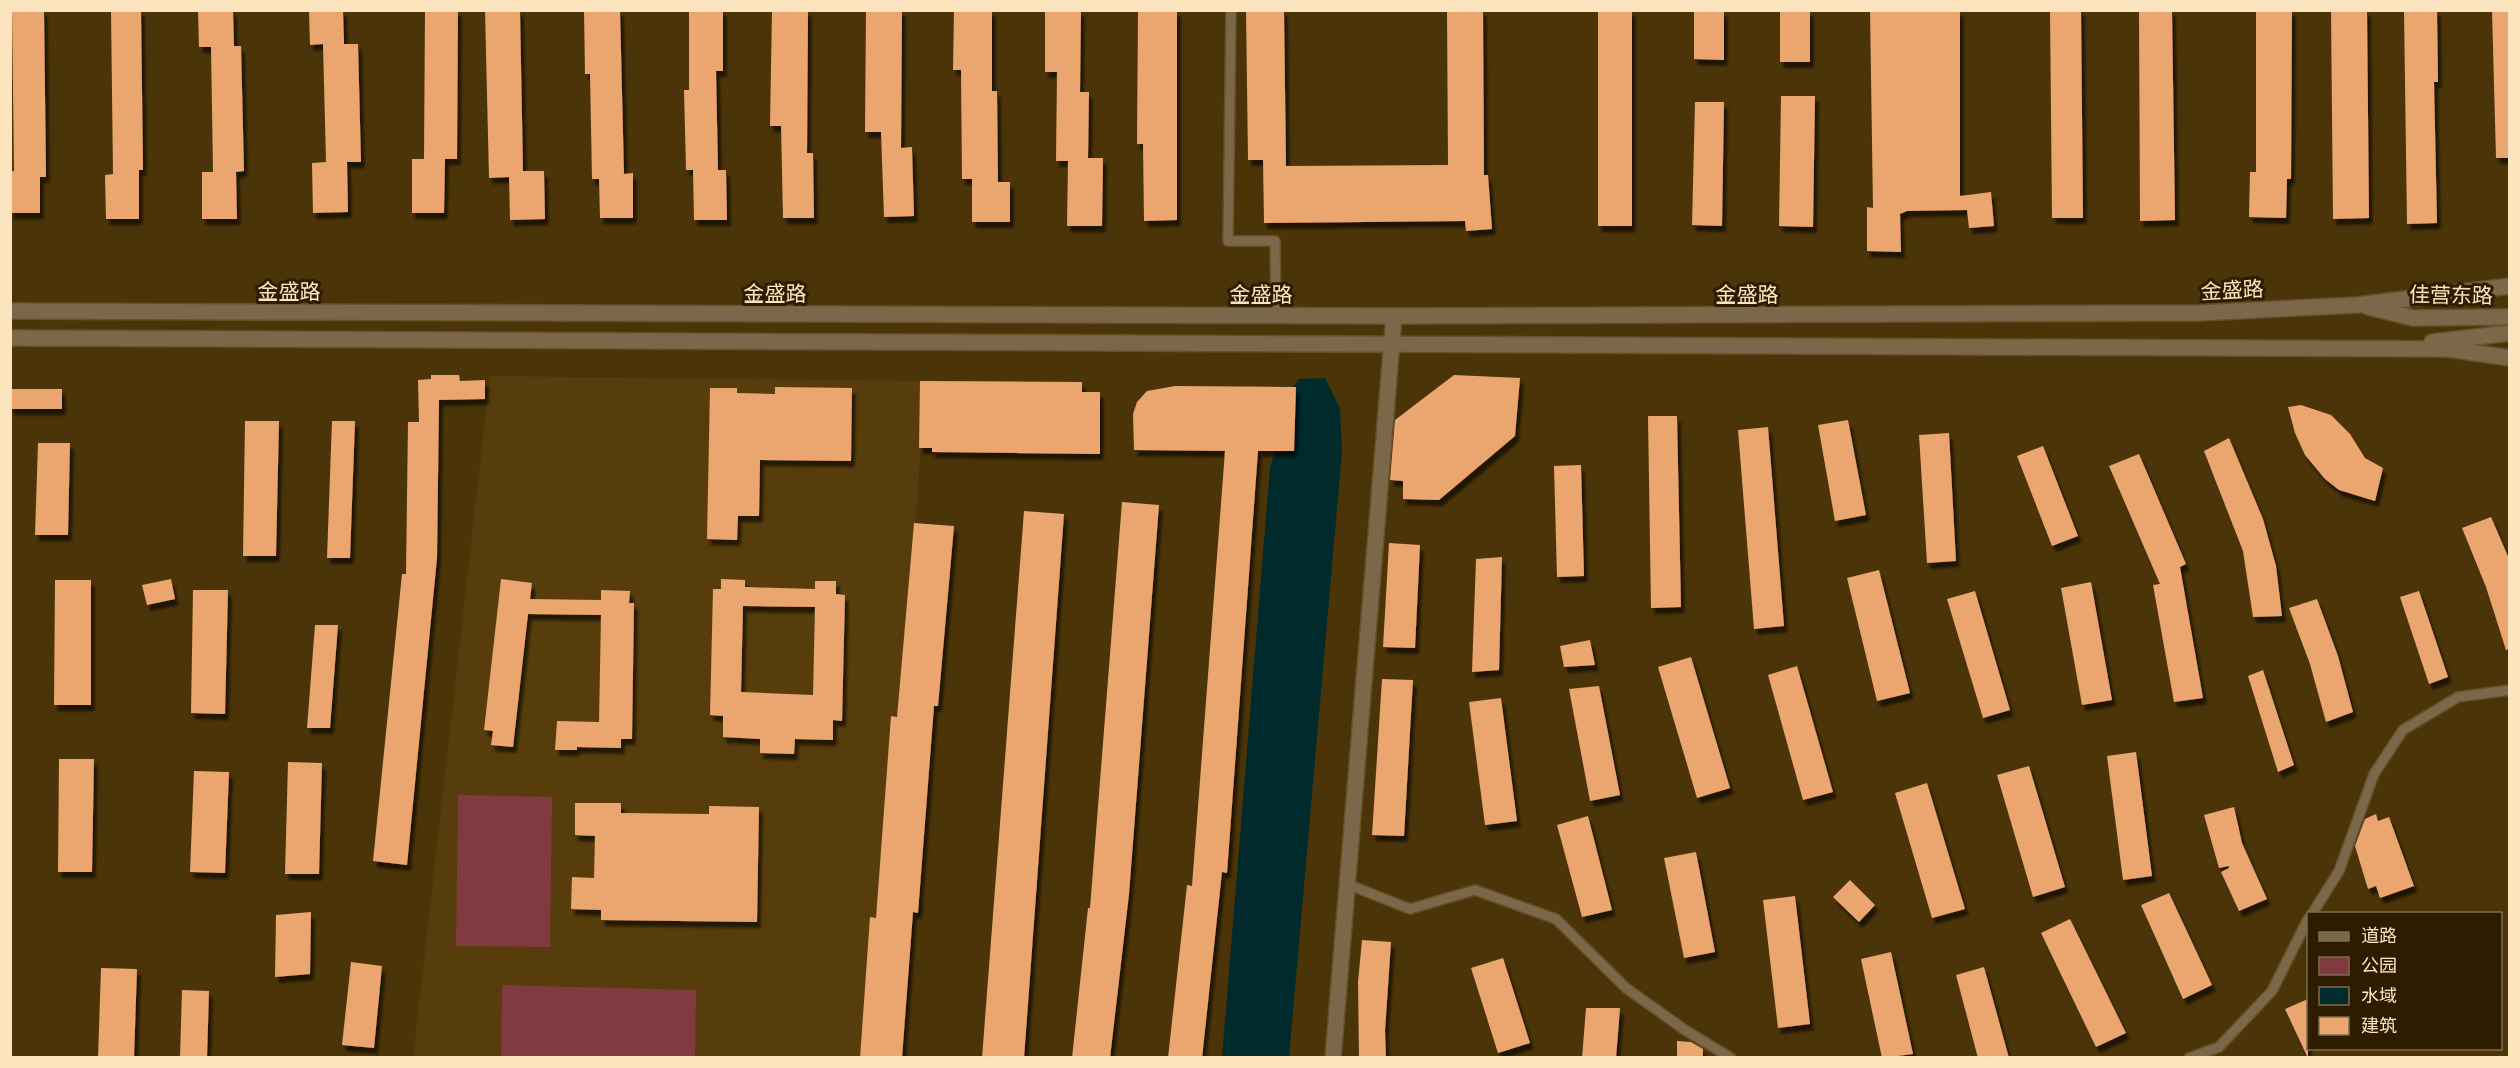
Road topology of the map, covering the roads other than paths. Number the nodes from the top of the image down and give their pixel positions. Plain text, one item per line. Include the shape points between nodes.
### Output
1 (1231, 10) edge
2 (2510, 286) edge
3 (2356, 305) junction
4 (10, 311) edge
5 (1276, 315) junction
6 (1394, 316) junction
7 (2510, 317) edge
8 (2510, 333) edge
9 (10, 338) edge
10 (1392, 345) junction
11 (2364, 349) junction
12 (2510, 358) edge
13 (2510, 690) edge
14 (1347, 884) junction
15 (2313, 912) edge
16 (2307, 921) edge
17 (1333, 1058) edge
18 (1731, 1058) edge
19 (2189, 1058) edge

1 - 5 lane via 1228,241 1275,241
2 - 3 street, 金盛路
3 - 6 street, 金盛路 via 2198,313
3 - 7 street, 佳营东路 via 2412,318
4 - 5 street, 金盛路
5 - 6 street, 金盛路
6 - 10 street
8 - 11 street
9 - 10 street
10 - 11 street
10 - 14 street
11 - 12 street via 2448,350
13 - 15 lane via 2458,697 2403,730 2374,774 2339,871
14 - 17 street
14 - 18 lane via 1410,909 1475,890 1556,919 1626,988
16 - 19 lane via 2272,991 2220,1047

